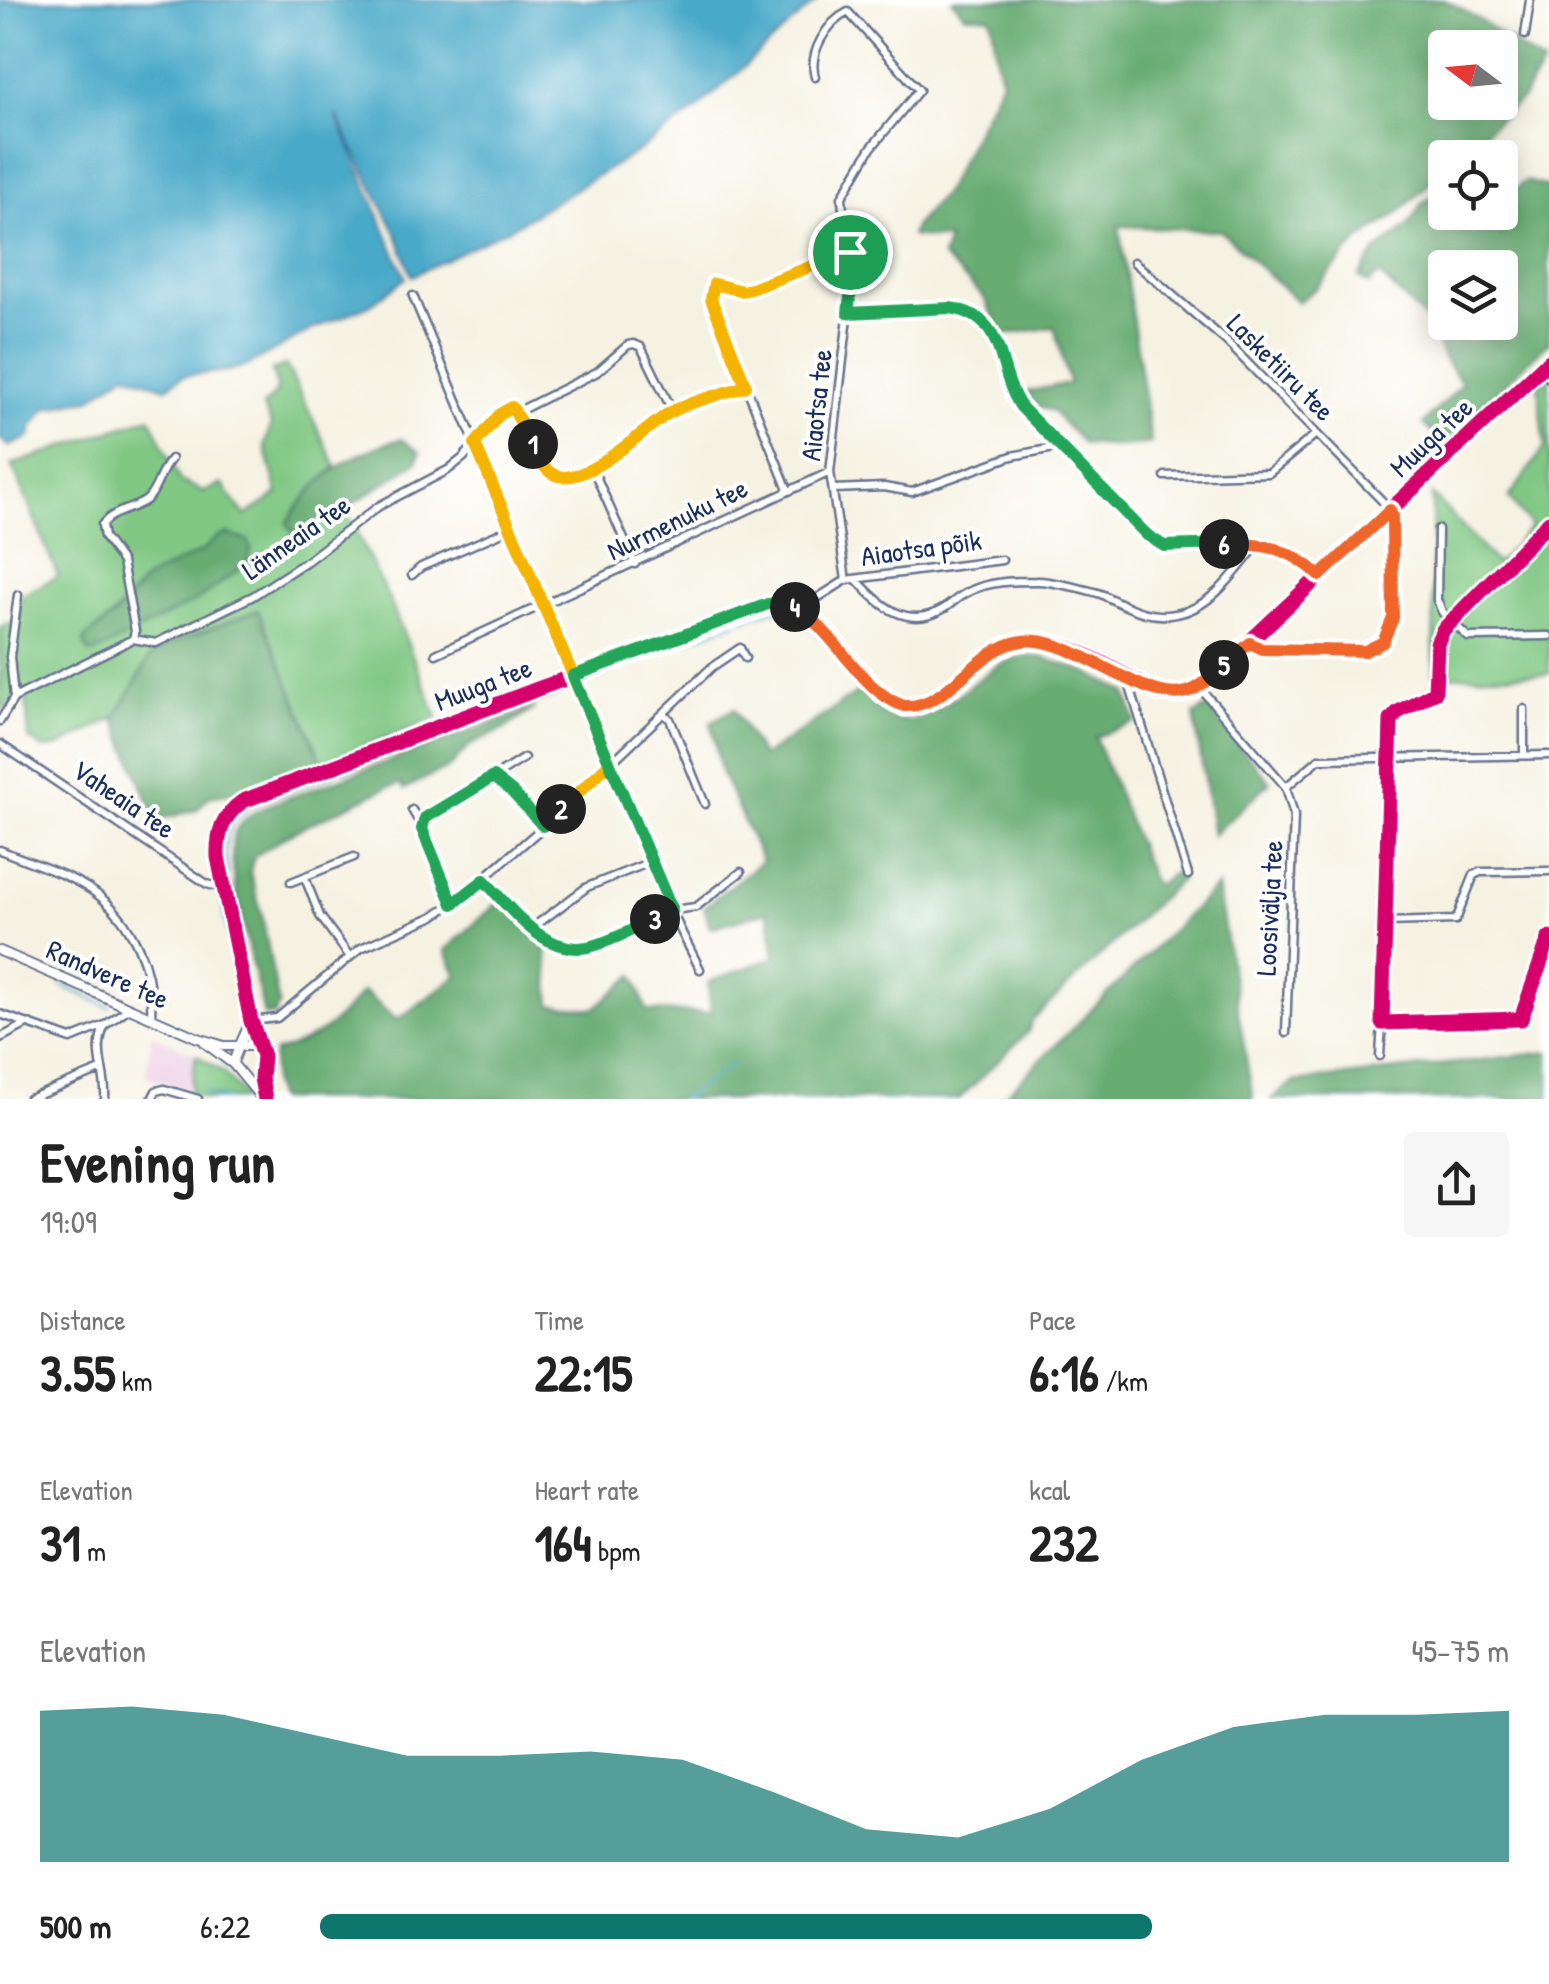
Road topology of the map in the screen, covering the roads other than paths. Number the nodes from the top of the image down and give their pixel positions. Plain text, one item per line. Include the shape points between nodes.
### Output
1 (1530, 0) edge
2 (1525, 35) dead end
3 (815, 77) dead end
4 (850, 252) junction
5 (1134, 262) dead end
6 (413, 296) dead end
7 (848, 313) junction
8 (1549, 361) edge
9 (1541, 369) junction
10 (1549, 378) edge
11 (746, 386) junction
12 (517, 412) junction
13 (673, 412) junction
14 (1316, 434) junction
15 (475, 444) junction
16 (1060, 447) junction
17 (171, 459) dead end
18 (591, 471) junction
19 (830, 472) junction
20 (1165, 476) dead end
21 (833, 489) junction
22 (788, 490) junction
23 (1390, 510) junction
24 (1549, 522) edge
25 (512, 528) junction
26 (1438, 529) dead end
27 (1258, 544) junction
28 (1002, 560) dead end
29 (635, 564) junction
30 (412, 575) dead end
31 (1320, 576) junction
32 (846, 580) junction
33 (857, 580) junction
34 (18, 594) dead end
35 (545, 606) junction
36 (800, 609) junction
37 (1451, 622) junction
38 (1549, 636) edge
39 (133, 639) junction
40 (1250, 643) junction
41 (436, 654) dead end
42 (745, 658) dead end
43 (573, 676) junction
44 (1127, 677) junction
45 (1199, 686) junction
46 (14, 698) junction
47 (1524, 710) dead end
48 (663, 712) junction
49 (0, 721) edge
50 (0, 744) edge
51 (1524, 755) junction
52 (1549, 755) edge
53 (1390, 757) junction
54 (524, 758) dead end
55 (610, 763) junction
56 (493, 777) junction
57 (1286, 786) junction
58 (705, 804) dead end
59 (412, 810) dead end
60 (422, 826) junction
61 (543, 826) junction
62 (0, 850) edge
63 (354, 857) dead end
64 (653, 861) junction
65 (1549, 871) edge
66 (742, 872) dead end
67 (1188, 875) dead end
68 (305, 878) junction
69 (484, 880) junction
70 (291, 882) dead end
71 (225, 890) junction
72 (453, 904) junction
73 (672, 910) junction
74 (1386, 922) junction
75 (530, 929) junction
76 (1549, 938) edge
77 (0, 951) edge
78 (350, 957) junction
79 (700, 970) dead end
80 (129, 1008) junction
81 (0, 1014) edge
82 (151, 1017) junction
83 (250, 1021) junction
84 (1382, 1023) junction
85 (26, 1025) junction
86 (105, 1026) junction
87 (1286, 1033) dead end
88 (0, 1038) edge
89 (198, 1038) junction
90 (241, 1047) junction
91 (259, 1050) junction
92 (1380, 1056) dead end
93 (233, 1064) junction
94 (261, 1069) junction
95 (101, 1070) junction
96 (243, 1075) junction
97 (29, 1099) edge
98 (105, 1099) edge
99 (152, 1099) edge
100 (198, 1099) edge
101 (263, 1099) edge

1 - 2 street
3 - 4 street, Aiaotsa tee via 812,66 825,32 848,12 919,90 870,148 842,197
4 - 7 street, Aiaotsa tee
4 - 11 street via 751,289 714,284 711,299
5 - 14 street, Lasketiiru tee via 1226,342
6 - 15 street
7 - 16 street via 950,308 986,323 1014,397
7 - 19 street, Aiaotsa tee
8 - 9 street, Muuga tee
9 - 10 street
9 - 23 street, Muuga tee
11 - 13 street
11 - 22 street
12 - 13 street via 596,372 634,344
12 - 15 street, Länneaia tee via 508,408
12 - 18 street via 545,468 566,477
13 - 18 street
14 - 20 street via 1268,472
14 - 23 street, Lasketiiru tee
15 - 25 street
15 - 39 street, Länneaia tee via 448,470 378,506 253,596 156,643
16 - 21 street via 1012,456 912,492
16 - 27 street via 1159,544
17 - 39 street via 146,500 102,526 122,562
18 - 29 street
19 - 21 street, Aiaotsa tee
19 - 22 street, Nurmenuku tee
21 - 32 street, Aiaotsa tee
22 - 29 street, Nurmenuku tee
23 - 31 street, Muuga tee
23 - 40 street via 1393,618 1383,642 1365,651 1262,649
24 - 37 street
25 - 30 street
25 - 35 street
26 - 37 street via 1437,600
27 - 31 street via 1287,551
27 - 33 street via 1217,591 1174,615 1148,614 1099,593 1042,580 992,583 931,615 909,618 885,607
28 - 33 street, Aiaotsa põik
29 - 35 street, Nurmenuku tee
31 - 40 street, Muuga tee
32 - 33 street, Aiaotsa põik
32 - 36 street
34 - 46 street via 10,658
35 - 41 street, Nurmenuku tee
35 - 43 street
36 - 43 street, Muuga tee via 768,604
36 - 44 street via 880,692 904,706 925,703 1000,647 1020,641 1054,644
37 - 38 street via 1468,638
37 - 53 street via 1436,644 1435,692 1391,720
39 - 46 street, Länneaia tee
40 - 45 street, Muuga tee
42 - 48 street via 740,648 732,652
43 - 55 street
43 - 71 street, Muuga tee via 243,802 228,814 218,838
44 - 45 street via 1170,695
44 - 67 street
45 - 57 street
46 - 49 street
47 - 51 street
48 - 55 street
48 - 58 street
50 - 71 street, Vaheaia tee
51 - 52 street
51 - 53 street
53 - 57 street via 1319,759
53 - 74 street
54 - 56 street
55 - 61 street
55 - 64 street
56 - 60 street
56 - 61 street
57 - 87 street, Loosivälja tee via 1295,825
59 - 60 street
60 - 72 street
61 - 69 street
62 - 82 street via 80,883 106,903 144,959
63 - 68 street
64 - 73 street
64 - 75 street via 587,887
65 - 74 street via 1480,872 1456,920
66 - 73 street via 702,904
68 - 70 street
68 - 78 street via 320,916
69 - 72 street
69 - 75 street
71 - 83 street, Muuga tee
72 - 78 street
73 - 75 street via 588,947 566,946
73 - 79 street
74 - 84 street
76 - 84 street via 1521,1019
77 - 80 street, Randvere tee
78 - 83 street via 277,1018
80 - 82 street, Randvere tee
80 - 86 street
81 - 85 street
82 - 89 street, Randvere tee
83 - 90 street, Muuga tee
83 - 91 street, Muuga tee
84 - 92 street
85 - 86 street via 67,1039
85 - 88 street
86 - 95 street via 98,1046
89 - 90 street, Randvere tee
89 - 93 street, Randvere tee
90 - 91 street, Randvere tee
90 - 93 street
91 - 94 street, Randvere tee
93 - 96 street, Randvere tee
94 - 96 street
94 - 101 street, Randvere tee
95 - 97 street
95 - 98 street
96 - 101 street, Randvere tee
99 - 100 street via 164,1089

